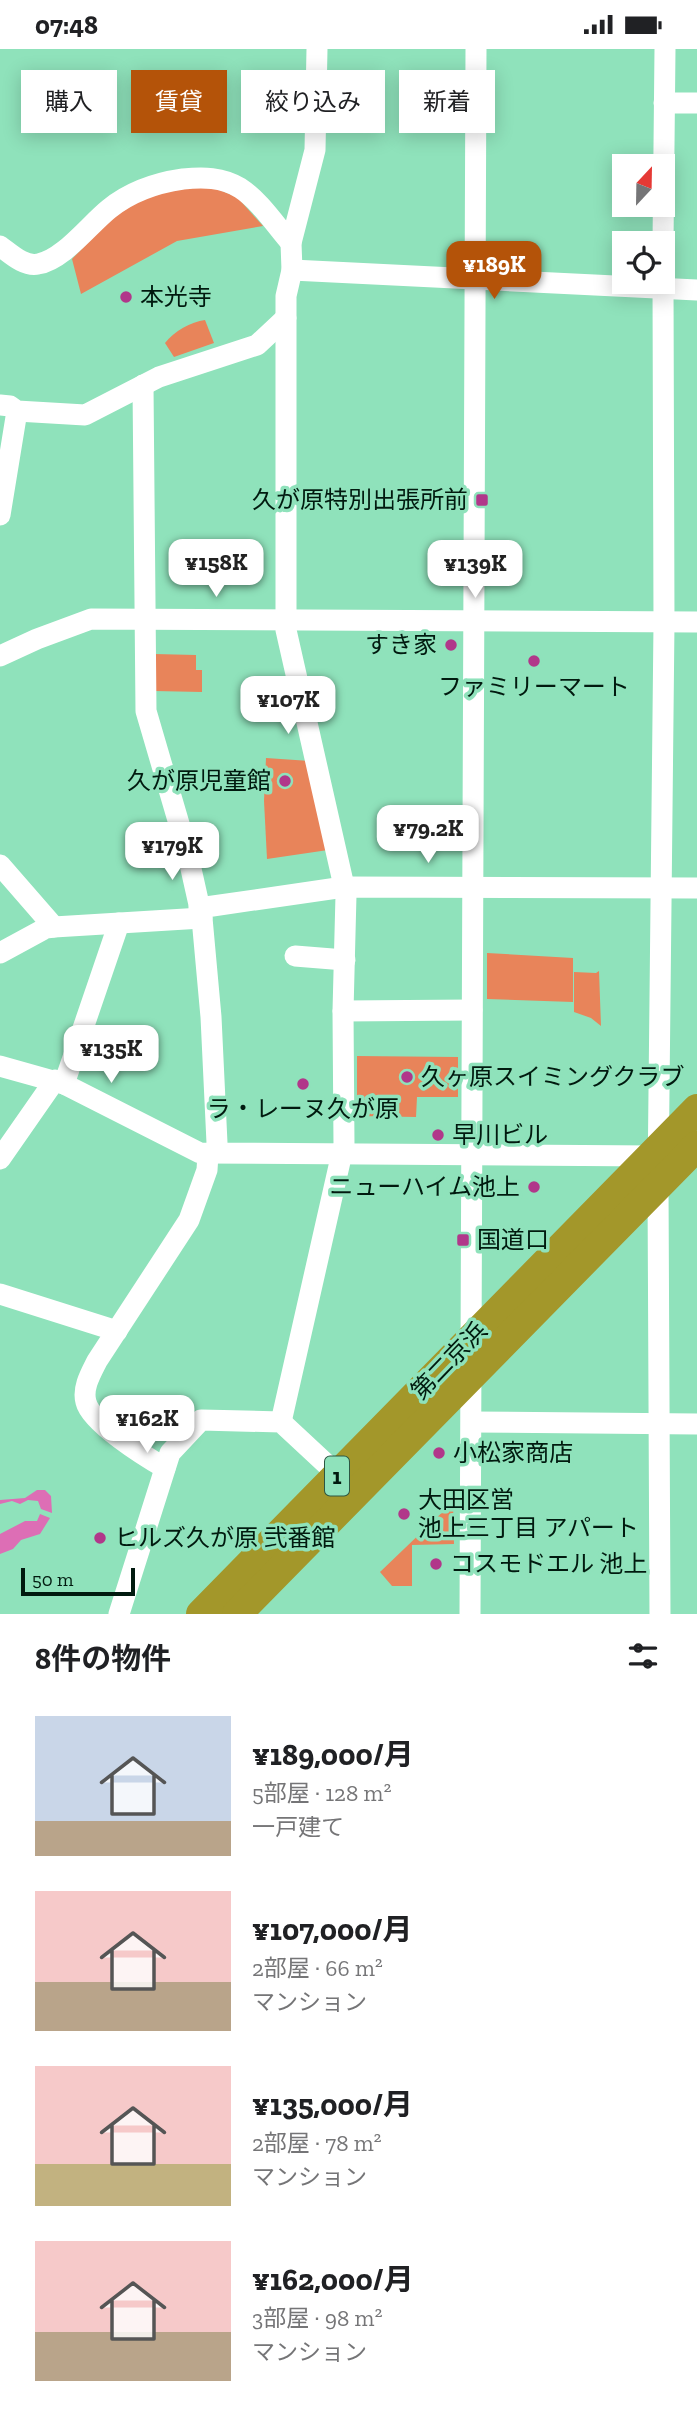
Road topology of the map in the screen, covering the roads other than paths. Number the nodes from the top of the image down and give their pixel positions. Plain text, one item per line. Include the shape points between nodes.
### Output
1 (317, 49) edge
2 (476, 49) edge
3 (665, 49) edge
4 (664, 103) junction
5 (697, 103) edge
6 (663, 231) edge
7 (291, 243) junction
8 (0, 246) edge
9 (292, 270) junction
10 (475, 279) junction
11 (612, 283) edge
12 (675, 287) edge
13 (697, 290) edge
14 (663, 294) edge
15 (286, 318) junction
16 (143, 385) junction
17 (8, 408) edge
18 (0, 515) edge
19 (147, 619) junction
20 (285, 620) junction
21 (474, 621) junction
22 (663, 622) junction
23 (697, 622) edge
24 (0, 656) edge
25 (0, 865) edge
26 (472, 886) junction
27 (344, 887) junction
28 (662, 888) junction
29 (697, 888) edge
30 (201, 913) junction
31 (119, 923) junction
32 (54, 927) junction
33 (0, 953) edge
34 (295, 956) dead end
35 (345, 960) junction
36 (472, 1010) junction
37 (343, 1011) junction
38 (0, 1066) edge
39 (60, 1082) junction
40 (697, 1109) edge
41 (211, 1154) junction
42 (341, 1154) junction
43 (472, 1154) junction
44 (673, 1157) edge
45 (0, 1159) edge
46 (0, 1294) edge
47 (117, 1331) junction
48 (473, 1337) junction
49 (472, 1376) junction
50 (281, 1422) junction
51 (472, 1422) junction
52 (660, 1423) junction
53 (697, 1423) edge
54 (165, 1468) junction
55 (338, 1475) junction
56 (119, 1614) edge
57 (201, 1614) edge
58 (237, 1614) edge
59 (470, 1614) edge
60 (660, 1614) edge

1 - 7 street via 315,150
2 - 10 street
3 - 4 street
4 - 5 street
4 - 6 street
7 - 8 street via 243,190 213,178 192,178 154,183 111,207 56,257 37,265 23,262
7 - 9 street
9 - 10 street
9 - 15 street
10 - 11 street
10 - 21 street
12 - 13 street
14 - 22 street
15 - 16 street via 257,345
15 - 20 street
16 - 17 street via 85,415
16 - 19 street
17 - 18 street
19 - 20 street
19 - 24 street via 89,619
19 - 30 street via 146,711
20 - 21 street
20 - 27 street
21 - 22 street
21 - 26 street
22 - 23 street
22 - 28 street
25 - 32 street
26 - 27 street
26 - 28 street
26 - 36 street
27 - 30 street
27 - 35 street
28 - 29 street
28 - 44 street
30 - 31 street
30 - 41 street via 217,1143
31 - 32 street
31 - 39 street
32 - 33 street
34 - 35 street
35 - 37 street
36 - 37 street
36 - 43 street
37 - 42 street
38 - 39 street
39 - 41 street via 200,1153
39 - 45 street
40 - 44 highway, 第二京浜 / 1
41 - 42 street
41 - 47 street via 190,1220
42 - 43 street
42 - 50 street
43 - 44 street
43 - 48 street
44 - 48 highway, 第二京浜 / 1
44 - 49 highway, 第二京浜 / 1
44 - 52 street
46 - 47 street
47 - 54 street via 89,1379 86,1403 95,1418
48 - 49 street
48 - 55 highway, 第二京浜 / 1
49 - 51 street
49 - 58 highway, 第二京浜 / 1
50 - 54 street via 201,1420 170,1453
50 - 55 street
51 - 52 street
51 - 59 street
52 - 53 street
52 - 60 street
54 - 56 street
55 - 57 highway, 第二京浜 / 1

